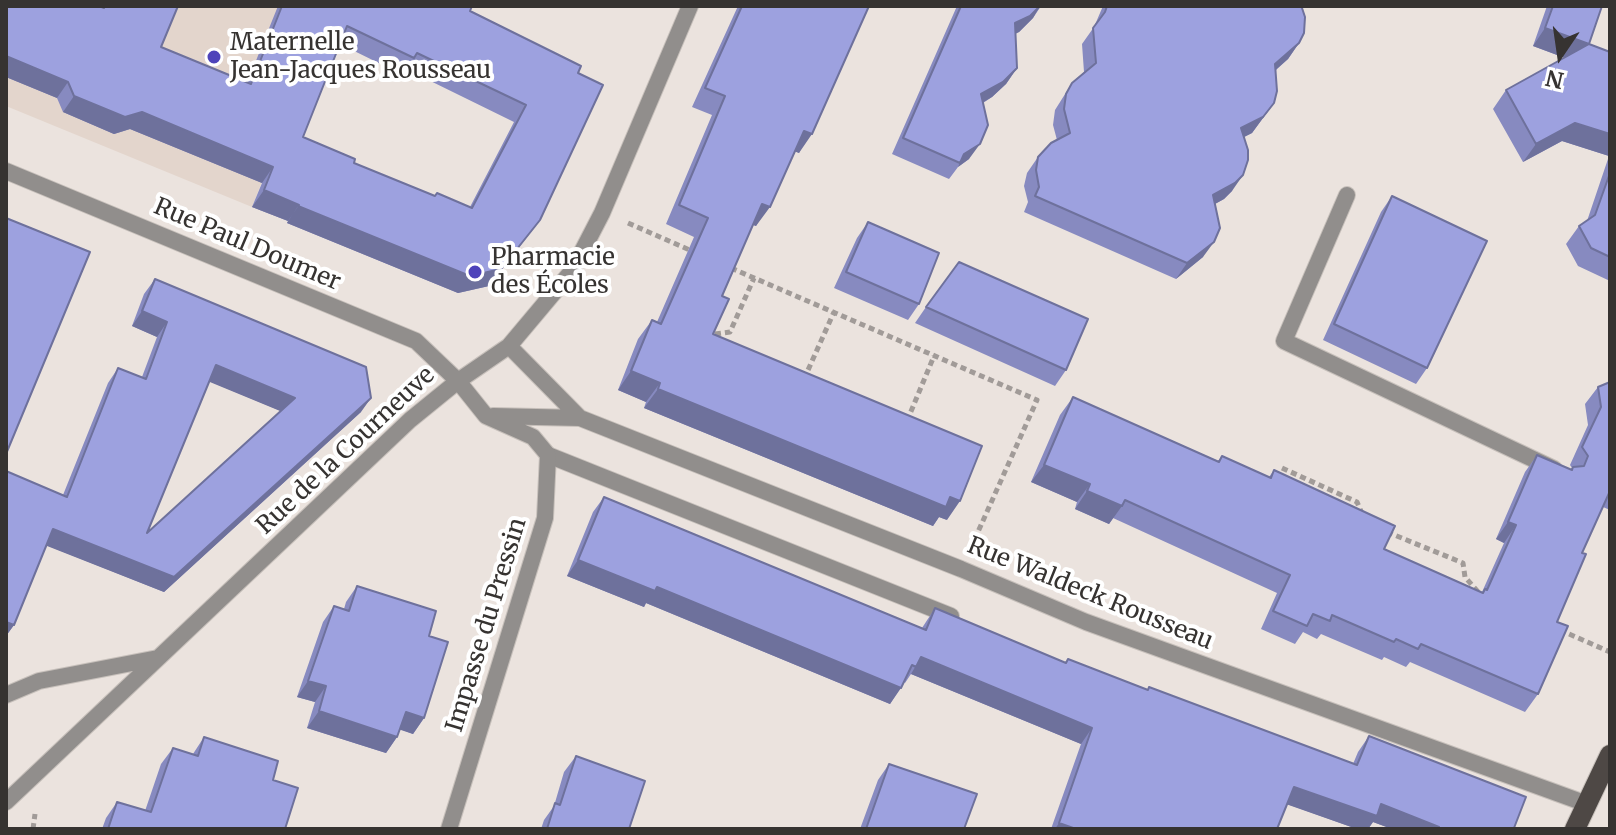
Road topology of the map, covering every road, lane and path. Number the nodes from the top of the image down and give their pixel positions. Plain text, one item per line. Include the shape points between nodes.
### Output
1 (690, 6) edge
2 (6, 171) edge
3 (1347, 195) dead end
4 (602, 213) junction
5 (697, 253) edge
6 (725, 265) edge
7 (754, 278) junction
8 (834, 312) junction
9 (715, 334) edge
10 (509, 346) junction
11 (934, 356) junction
12 (458, 381) junction
13 (800, 387) edge
14 (486, 416) junction
15 (580, 418) junction
16 (904, 429) edge
17 (548, 455) junction
18 (1282, 468) dead end
19 (1565, 475) edge
20 (1366, 522) edge
21 (1380, 528) edge
22 (961, 569) junction
23 (1481, 595) edge
24 (952, 616) edge
25 (1551, 625) edge
26 (1610, 652) edge
27 (160, 658) junction
28 (6, 695) edge
29 (1610, 755) edge
30 (6, 802) edge
31 (1587, 804) junction
32 (35, 813) dead end
33 (33, 829) edge
34 (449, 829) edge
35 (1575, 829) edge

1 - 4 street, Rue de la Courneuve
2 - 12 street, Rue Paul Doumer via 416,341
3 - 19 street via 1284,341
4 - 5 path
4 - 10 street, Rue de la Courneuve via 572,271
6 - 7 path
7 - 8 path
7 - 9 path via 730,332
8 - 11 path
8 - 13 path
10 - 12 street, Rue de la Courneuve
10 - 15 street, Rue Waldeck Rousseau
11 - 16 path
11 - 22 path via 1037,400
12 - 14 street
12 - 27 street, Rue de la Courneuve via 410,420
14 - 15 street, Rue Waldeck Rousseau
14 - 17 street via 533,437
15 - 22 street, Rue Waldeck Rousseau
17 - 24 street
17 - 34 street, Impasse du Pressin via 545,518
18 - 20 path via 1357,502
21 - 23 path via 1463,563 1465,577
22 - 31 street, Rue Waldeck Rousseau via 1086,622
25 - 26 path
27 - 28 street via 39,681
27 - 30 street, Rue de la Courneuve
29 - 31 main road
31 - 35 main road
32 - 33 path

